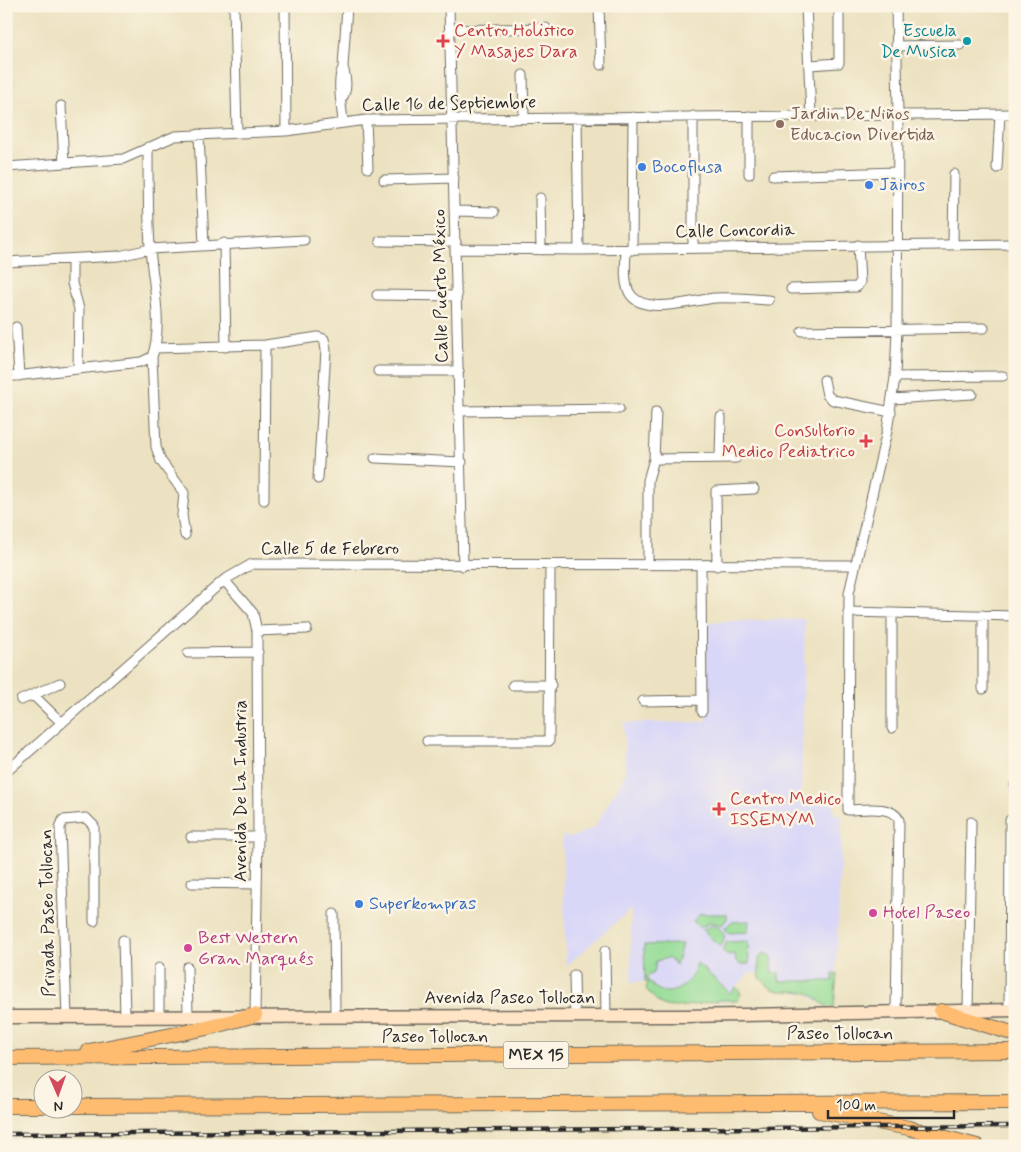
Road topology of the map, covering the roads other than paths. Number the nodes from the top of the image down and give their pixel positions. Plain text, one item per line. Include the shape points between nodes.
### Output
1 (234, 6) edge
2 (347, 6) edge
3 (449, 6) edge
4 (599, 6) edge
5 (806, 6) edge
6 (839, 6) edge
7 (896, 6) edge
8 (285, 8) dead end
9 (546, 28) dead end
10 (450, 30) junction
11 (960, 44) dead end
12 (896, 46) junction
13 (601, 65) dead end
14 (809, 66) junction
15 (523, 75) dead end
16 (61, 106) dead end
17 (898, 114) junction
18 (1000, 114) junction
19 (1015, 114) edge
20 (811, 115) junction
21 (693, 116) junction
22 (749, 116) junction
23 (633, 117) junction
24 (577, 118) junction
25 (524, 119) junction
26 (366, 120) junction
27 (453, 120) junction
28 (343, 122) junction
29 (286, 131) junction
30 (237, 133) junction
31 (199, 134) junction
32 (148, 147) junction
33 (64, 163) junction
34 (6, 168) edge
35 (368, 168) dead end
36 (998, 168) dead end
37 (897, 172) junction
38 (749, 174) dead end
39 (954, 174) dead end
40 (774, 176) dead end
41 (454, 178) junction
42 (384, 180) dead end
43 (540, 198) dead end
44 (455, 211) junction
45 (494, 212) dead end
46 (304, 240) dead end
47 (380, 242) dead end
48 (224, 243) junction
49 (953, 244) junction
50 (1015, 244) edge
51 (204, 245) junction
52 (456, 245) junction
53 (858, 245) junction
54 (897, 245) junction
55 (693, 248) junction
56 (150, 249) junction
57 (541, 250) junction
58 (579, 250) junction
59 (629, 250) junction
60 (72, 259) junction
61 (6, 262) edge
62 (791, 289) dead end
63 (377, 295) dead end
64 (457, 296) junction
65 (769, 300) dead end
66 (16, 326) dead end
67 (984, 328) dead end
68 (897, 330) junction
69 (802, 331) dead end
70 (266, 345) junction
71 (226, 347) junction
72 (153, 352) junction
73 (78, 369) junction
74 (378, 370) dead end
75 (459, 371) junction
76 (19, 376) junction
77 (1003, 376) dead end
78 (6, 377) edge
79 (895, 377) junction
80 (824, 380) dead end
81 (972, 394) dead end
82 (892, 399) junction
83 (619, 409) dead end
84 (460, 411) junction
85 (656, 412) dead end
86 (891, 412) junction
87 (720, 417) dead end
88 (374, 458) dead end
89 (720, 458) junction
90 (736, 458) dead end
91 (654, 459) junction
92 (462, 462) junction
93 (318, 479) dead end
94 (754, 488) dead end
95 (264, 500) dead end
96 (185, 535) dead end
97 (550, 565) junction
98 (648, 565) junction
99 (854, 565) junction
100 (463, 566) junction
101 (702, 566) junction
102 (717, 566) junction
103 (224, 580) junction
104 (848, 612) junction
105 (892, 613) junction
106 (983, 615) junction
107 (1015, 616) edge
108 (307, 629) dead end
109 (257, 631) junction
110 (258, 652) junction
111 (188, 653) dead end
112 (60, 683) dead end
113 (513, 685) dead end
114 (550, 685) junction
115 (983, 689) dead end
116 (33, 695) junction
117 (21, 700) dead end
118 (702, 700) junction
119 (643, 701) dead end
120 (702, 711) dead end
121 (62, 723) junction
122 (892, 728) dead end
123 (427, 741) dead end
124 (8, 767) edge
125 (1015, 785) edge
126 (1015, 792) edge
127 (1010, 820) dead end
128 (971, 822) dead end
129 (191, 837) dead end
130 (258, 837) junction
131 (192, 883) dead end
132 (257, 884) junction
133 (334, 914) dead end
134 (94, 921) dead end
135 (123, 940) dead end
136 (605, 951) dead end
137 (187, 967) dead end
138 (159, 968) dead end
139 (574, 975) dead end
140 (1012, 1010) edge
141 (941, 1011) junction
142 (968, 1011) junction
143 (896, 1012) junction
144 (255, 1015) junction
145 (124, 1016) junction
146 (159, 1016) junction
147 (188, 1016) junction
148 (335, 1016) junction
149 (575, 1016) junction
150 (606, 1016) junction
151 (6, 1017) edge
152 (66, 1017) junction
153 (1015, 1034) edge
154 (1015, 1052) edge
155 (6, 1058) edge
156 (57, 1058) junction
157 (1015, 1102) edge
158 (777, 1105) junction
159 (6, 1106) edge
160 (32, 1106) edge
161 (82, 1106) edge
162 (977, 1146) edge

1 - 30 street
2 - 28 street via 340,74
3 - 10 street, Calle Puerto México
4 - 13 street
5 - 14 street
6 - 14 street via 839,63
7 - 12 street
8 - 29 street
9 - 10 street
10 - 27 street, Calle Puerto México
11 - 12 street
12 - 17 street
14 - 20 street
15 - 25 street
16 - 33 street
17 - 18 street, Calle 16 de Septiembre
17 - 20 street, Calle 16 de Septiembre
17 - 37 street
18 - 19 street, Calle 16 de Septiembre
18 - 36 street
20 - 22 street, Calle 16 de Septiembre
21 - 22 street, Calle 16 de Septiembre
21 - 23 street, Calle 16 de Septiembre
21 - 55 street
22 - 38 street
23 - 24 street, Calle 16 de Septiembre
23 - 59 street
24 - 25 street, Calle 16 de Septiembre
24 - 58 street
25 - 27 street, Calle 16 de Septiembre
26 - 27 street, Calle 16 de Septiembre
26 - 28 street, Calle 16 de Septiembre
26 - 35 street
27 - 41 street, Calle Puerto México
28 - 29 street, Calle 16 de Septiembre
29 - 30 street, Calle 16 de Septiembre
30 - 31 street, Calle 16 de Septiembre
31 - 32 street, Calle 16 de Septiembre via 168,137
31 - 51 street
32 - 33 street, Calle 16 de Septiembre via 123,159
32 - 56 street
33 - 34 street, Calle 16 de Septiembre
37 - 40 street
37 - 54 street
39 - 49 street
41 - 42 street
41 - 44 street, Calle Puerto México
43 - 57 street
44 - 45 street
44 - 52 street, Calle Puerto México
46 - 48 street
47 - 52 street, Calle Concordia
48 - 51 street
48 - 71 street
49 - 50 street, Calle Concordia
49 - 54 street, Calle Concordia
51 - 56 street
52 - 57 street, Calle Concordia
52 - 64 street, Calle Puerto México
53 - 54 street, Calle Concordia
53 - 55 street, Calle Concordia
53 - 62 street via 860,282 857,287
54 - 68 street
55 - 59 street, Calle Concordia
56 - 60 street via 127,256
56 - 72 street via 155,287
57 - 58 street, Calle Concordia
58 - 59 street, Calle Concordia
59 - 65 street via 627,288 644,304 721,298
60 - 61 street
60 - 73 street via 72,283 79,309
63 - 64 street
64 - 75 street, Calle Puerto México
66 - 76 street
67 - 68 street
68 - 69 street
68 - 79 street
70 - 71 street
70 - 93 street via 318,337 326,342
70 - 95 street
71 - 72 street
72 - 73 street via 141,362
72 - 96 street via 156,447 161,461 184,493 182,515
73 - 76 street
74 - 75 street
75 - 84 street, Calle Puerto México
76 - 78 street
77 - 79 street
79 - 82 street
80 - 86 street via 827,395 833,400
81 - 82 street
82 - 86 street
83 - 84 street
84 - 92 street, Calle Puerto México
85 - 91 street
86 - 99 street
87 - 89 street
88 - 92 street
89 - 90 street
89 - 91 street
91 - 98 street via 648,480
92 - 100 street, Calle Puerto México
94 - 102 street via 716,491
97 - 98 street, Calle 5 de Febrero
97 - 100 street, Calle 5 de Febrero
97 - 114 street
98 - 101 street, Calle 5 de Febrero
99 - 102 street, Calle 5 de Febrero
99 - 104 street
100 - 103 street, Calle 5 de Febrero via 258,564 247,566
101 - 102 street, Calle 5 de Febrero
101 - 118 street
103 - 109 street, Avenida De La Industria via 254,613
103 - 121 street, Calle 5 de Febrero
104 - 105 street
104 - 143 street via 848,810 892,811 900,825
105 - 106 street
105 - 122 street
106 - 107 street
106 - 115 street
108 - 109 street
109 - 110 street, Avenida De La Industria
110 - 111 street
110 - 130 street, Avenida De La Industria
112 - 116 street
113 - 114 street
114 - 123 street via 549,741
116 - 117 street
116 - 121 street
118 - 119 street
118 - 120 street
121 - 124 street, Calle 5 de Febrero
125 - 126 street
127 - 140 street
128 - 142 street
129 - 130 street
130 - 132 street, Avenida De La Industria
131 - 132 street
132 - 144 street, Avenida De La Industria
133 - 148 street
134 - 152 street, Privada Paseo Tollocan via 94,826 86,818 67,818 60,828
135 - 145 street
136 - 150 street
137 - 147 street
138 - 146 street
139 - 149 street
140 - 142 main road, Avenida Paseo Tollocan
141 - 142 main road, Avenida Paseo Tollocan
141 - 143 main road, Avenida Paseo Tollocan
141 - 153 highway
143 - 150 main road, Avenida Paseo Tollocan
144 - 147 main road, Avenida Paseo Tollocan
144 - 148 main road, Avenida Paseo Tollocan
144 - 156 highway via 207,1028
145 - 146 main road, Avenida Paseo Tollocan
145 - 152 main road, Avenida Paseo Tollocan
146 - 147 main road, Avenida Paseo Tollocan
148 - 149 main road, Avenida Paseo Tollocan
149 - 150 main road, Avenida Paseo Tollocan
151 - 152 main road, Avenida Paseo Tollocan
154 - 156 highway, Paseo Tollocan / MEX 15
155 - 156 highway, Paseo Tollocan / MEX 15
157 - 158 highway
158 - 161 highway
158 - 162 highway via 900,1126
159 - 160 highway

